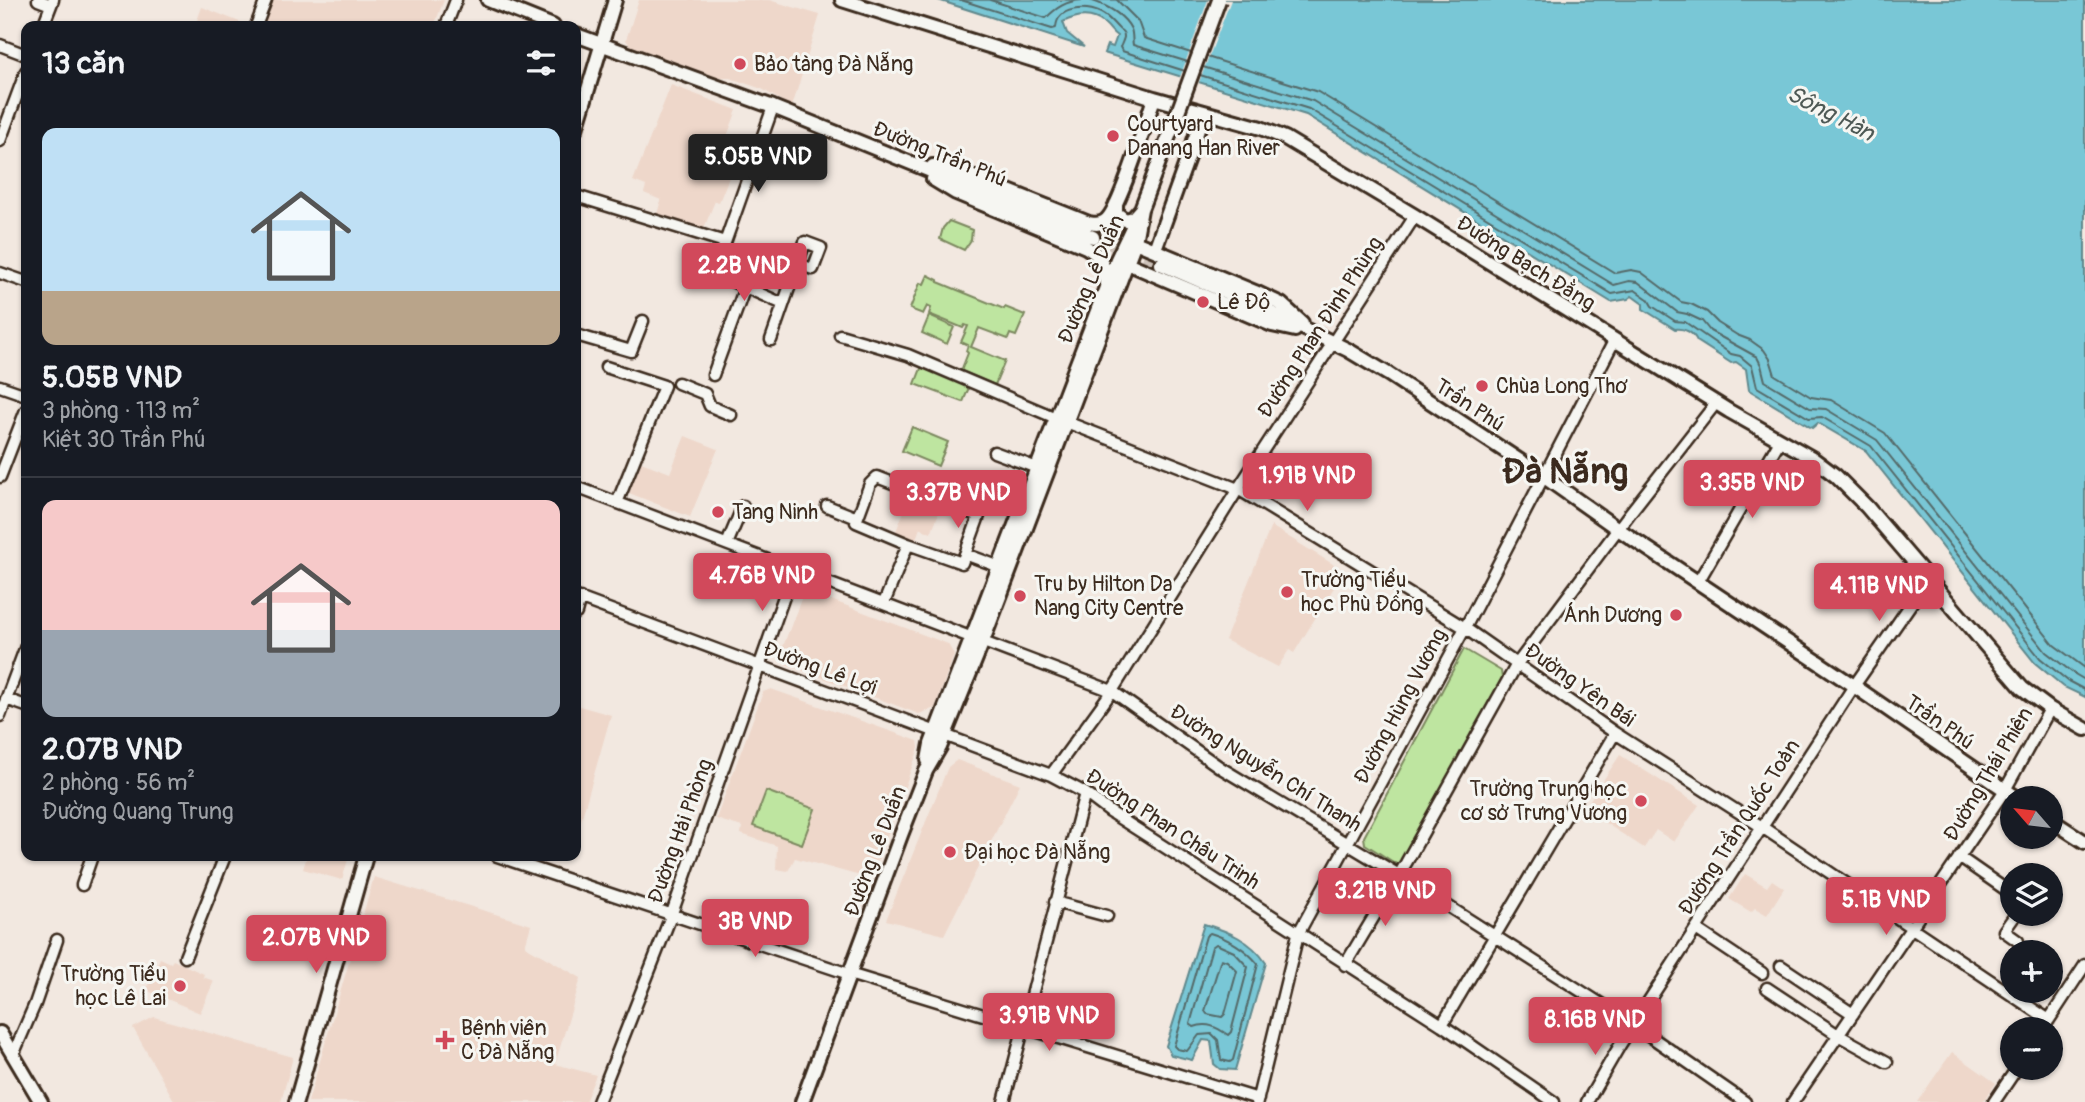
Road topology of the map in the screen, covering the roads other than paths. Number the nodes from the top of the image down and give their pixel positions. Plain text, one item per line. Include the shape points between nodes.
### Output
1 (38, 0) edge
2 (266, 0) edge
3 (456, 0) edge
4 (488, 0) edge
5 (615, 0) edge
6 (842, 0) edge
7 (1219, 0) edge
8 (52, 3) edge
9 (45, 21) edge
10 (258, 21) edge
11 (448, 21) edge
12 (540, 21) edge
13 (581, 37) edge
14 (0, 45) edge
15 (601, 45) junction
16 (21, 53) edge
17 (21, 84) edge
18 (1154, 99) junction
19 (773, 107) junction
20 (581, 112) edge
21 (1204, 113) junction
22 (0, 141) edge
23 (899, 158) junction
24 (1121, 192) junction
25 (581, 198) edge
26 (1141, 209) junction
27 (1415, 216) junction
28 (1094, 237) tunnel mouth
29 (725, 242) junction
30 (1135, 242) junction
31 (1154, 249) junction
32 (1127, 263) junction
33 (797, 264) dead end
34 (1156, 268) junction
35 (0, 273) edge
36 (21, 280) edge
37 (745, 287) junction
38 (1110, 290) junction
39 (783, 304) junction
40 (643, 321) dead end
41 (840, 335) dead end
42 (1316, 335) junction
43 (581, 336) edge
44 (771, 340) dead end
45 (1614, 341) junction
46 (1334, 344) junction
47 (606, 367) dead end
48 (713, 375) dead end
49 (678, 383) dead end
50 (0, 386) edge
51 (21, 393) edge
52 (1716, 403) junction
53 (731, 415) dead end
54 (1061, 420) junction
55 (21, 423) edge
56 (1779, 442) junction
57 (994, 452) dead end
58 (1037, 468) junction
59 (1543, 476) junction
60 (0, 477) edge
61 (581, 489) edge
62 (1238, 489) junction
63 (617, 503) junction
64 (743, 506) dead end
65 (827, 506) dead end
66 (856, 520) junction
67 (1618, 529) junction
68 (727, 544) junction
69 (908, 544) junction
70 (965, 554) junction
71 (1000, 567) junction
72 (793, 571) junction
73 (1929, 578) junction
74 (1698, 582) junction
75 (581, 599) edge
76 (884, 603) junction
77 (1465, 628) junction
78 (978, 639) junction
79 (21, 659) edge
80 (1517, 664) junction
81 (759, 666) junction
82 (1854, 686) junction
83 (1112, 691) junction
84 (6, 699) junction
85 (21, 704) edge
86 (2050, 709) junction
87 (0, 716) edge
88 (2085, 729) edge
89 (941, 733) junction
90 (1615, 733) junction
91 (1051, 775) junction
92 (2007, 786) edge
93 (2000, 787) edge
94 (1085, 793) junction
95 (2000, 797) edge
96 (1762, 827) junction
97 (2063, 828) edge
98 (2085, 842) edge
99 (1348, 843) junction
100 (1959, 858) junction
101 (90, 861) edge
102 (223, 861) edge
103 (365, 861) edge
104 (515, 861) edge
105 (1399, 875) junction
106 (82, 886) dead end
107 (2000, 886) edge
108 (1055, 901) junction
109 (671, 916) junction
110 (1107, 916) dead end
111 (1911, 926) junction
112 (2008, 926) edge
113 (1696, 929) junction
114 (1298, 934) junction
115 (1495, 937) junction
116 (58, 940) dead end
117 (2017, 940) edge
118 (185, 957) dead end
119 (1345, 965) junction
120 (2085, 965) edge
121 (1781, 967) dead end
122 (1762, 973) dead end
123 (849, 974) junction
124 (1767, 988) dead end
125 (1853, 1014) junction
126 (2035, 1017) edge
127 (2051, 1017) edge
128 (1634, 1025) junction
129 (1442, 1026) junction
130 (1023, 1029) junction
131 (0, 1034) edge
132 (1838, 1035) junction
133 (13, 1055) junction
134 (1887, 1062) dead end
135 (2009, 1080) edge
136 (40, 1099) edge
137 (1257, 1101) edge
138 (26, 1102) edge
139 (296, 1102) edge
140 (598, 1102) edge
141 (802, 1102) edge
142 (1004, 1102) edge
143 (1554, 1102) edge
144 (1587, 1102) edge
145 (1745, 1102) edge
146 (1793, 1102) edge
147 (1994, 1102) edge

1 - 8 street
2 - 10 street
3 - 11 street
4 - 12 main road
5 - 15 main road
6 - 18 main road, Đường Bạch Đằng
7 - 26 main road, bridge
8 - 9 street
13 - 15 main road, Đường Trần Phú
14 - 16 street
15 - 19 main road, Đường Trần Phú
15 - 20 main road
17 - 22 street
18 - 21 main road, Đường Bạch Đằng
18 - 24 main road
19 - 23 main road, Đường Trần Phú
19 - 29 street
21 - 27 main road, Đường Bạch Đằng via 1285,138
21 - 31 main road
23 - 24 main road via 961,172 1096,225 1109,218
23 - 28 main road, Đường Trần Phú
23 - 38 main road via 956,193 1097,253
24 - 26 main road via 1115,207 1118,216 1129,220
25 - 29 street
26 - 30 main road, Đường Lê Duẩn
26 - 38 main road, Đường Lê Duẩn via 1126,238
27 - 45 main road, Đường Bạch Đằng
27 - 46 street, Đường Phan Đình Phùng
29 - 37 street via 718,275
30 - 31 main road
30 - 32 main road, Đường Lê Duẩn
31 - 42 main road via 1281,304
32 - 34 main road, Trần Phú
32 - 38 main road, Đường Lê Duẩn
33 - 39 street
34 - 38 main road
34 - 42 main road, Trần Phú via 1251,303
35 - 36 street
37 - 39 street
37 - 48 street
38 - 54 main road, Đường Lê Duẩn
39 - 44 street
40 - 43 street via 631,351
41 - 54 street, Đường Yên Bái via 908,355
42 - 46 main road, Trần Phú
45 - 52 main road, Đường Bạch Đằng
45 - 59 street, Đường Hùng Vương
46 - 59 main road, Trần Phú
46 - 62 street, Đường Phan Đình Phùng
47 - 63 street via 664,386
49 - 53 street via 705,394 710,406
50 - 51 street
52 - 56 main road, Đường Bạch Đằng
52 - 67 street
54 - 58 main road, Đường Lê Duẩn
54 - 62 street, Đường Yên Bái
54 - 78 main road, Đường Lê Duẩn
55 - 60 street
56 - 73 main road, Đường Bạch Đằng via 1836,476
56 - 74 street
57 - 58 street
58 - 71 main road, Đường Lê Duẩn
59 - 67 main road, Trần Phú
59 - 77 street, Đường Hùng Vương
61 - 63 street, Đường Nguyễn Chí Thanh
62 - 77 street, Đường Yên Bái
62 - 83 street, Đường Phan Đình Phùng
63 - 68 street, Đường Nguyễn Chí Thanh
64 - 68 street
65 - 66 street
66 - 69 street
66 - 70 street via 877,477 979,516
67 - 74 main road, Trần Phú
67 - 80 street
68 - 72 street, Đường Nguyễn Chí Thanh
69 - 70 street via 962,563
69 - 76 street
70 - 71 street
71 - 78 main road, Đường Lê Duẩn
72 - 76 street, Đường Nguyễn Chí Thanh
72 - 81 street, Đường Hải Phòng
73 - 82 street, Đường Trần Quốc Toản
73 - 86 main road, Đường Bạch Đằng via 2011,677
74 - 82 main road, Trần Phú
75 - 81 street, Đường Lê Lợi
76 - 78 street, Đường Nguyễn Chí Thanh
77 - 80 street, Đường Yên Bái
77 - 99 street, Đường Hùng Vương
78 - 83 street, Đường Nguyễn Chí Thanh
78 - 89 main road, Đường Lê Duẩn
79 - 84 street
80 - 90 street, Đường Yên Bái
80 - 105 street
81 - 89 street, Đường Lê Lợi via 829,688
81 - 109 street, Đường Hải Phòng
82 - 93 main road, Trần Phú
82 - 96 street, Đường Trần Quốc Toản
83 - 91 street, Đường Phan Đình Phùng
83 - 99 street, Đường Nguyễn Chí Thanh via 1221,768
84 - 85 street
84 - 87 street
86 - 88 main road, Đường Bạch Đằng
86 - 92 street, Đường Thái Phiên
89 - 91 street, Đường Lê Lợi
89 - 123 main road, Đường Lê Duẩn
90 - 96 street, Đường Yên Bái
90 - 115 street
91 - 94 street, Đường Phan Châu Trinh
94 - 108 street
94 - 114 street, Đường Phan Châu Trinh
95 - 100 street, Đường Thái Phiên
96 - 111 street, Đường Yên Bái
96 - 113 street, Đường Trần Quốc Toản
97 - 98 main road
99 - 105 street, Đường Nguyễn Chí Thanh
99 - 114 street, Đường Hùng Vương
100 - 107 street
100 - 111 street, Đường Thái Phiên
101 - 106 street
102 - 118 street
103 - 139 main road
104 - 109 street
105 - 115 street, Đường Nguyễn Chí Thanh
105 - 119 street
108 - 110 street
108 - 130 street
109 - 123 street
109 - 140 street, Đường Hải Phòng
111 - 125 street, Đường Thái Phiên
111 - 126 street, Đường Yên Bái
112 - 117 street via 2004,931
113 - 122 street
113 - 128 street, Đường Trần Quốc Toản
114 - 119 street, Đường Phan Châu Trinh
114 - 137 street, Đường Hùng Vương
115 - 128 street, Đường Nguyễn Chí Thanh
115 - 129 street
116 - 133 street
119 - 129 street, Đường Phan Châu Trinh
120 - 127 street
121 - 125 street
123 - 130 street
123 - 141 main road, Đường Lê Duẩn
124 - 132 street
125 - 132 street, Đường Thái Phiên
128 - 144 street, Đường Trần Quốc Toản
128 - 145 street, Đường Nguyễn Chí Thanh
129 - 143 street, Đường Phan Châu Trinh
130 - 137 street
130 - 142 street
131 - 133 main road
132 - 134 street
132 - 146 street, Đường Thái Phiên
133 - 136 main road
135 - 147 street
136 - 138 street

